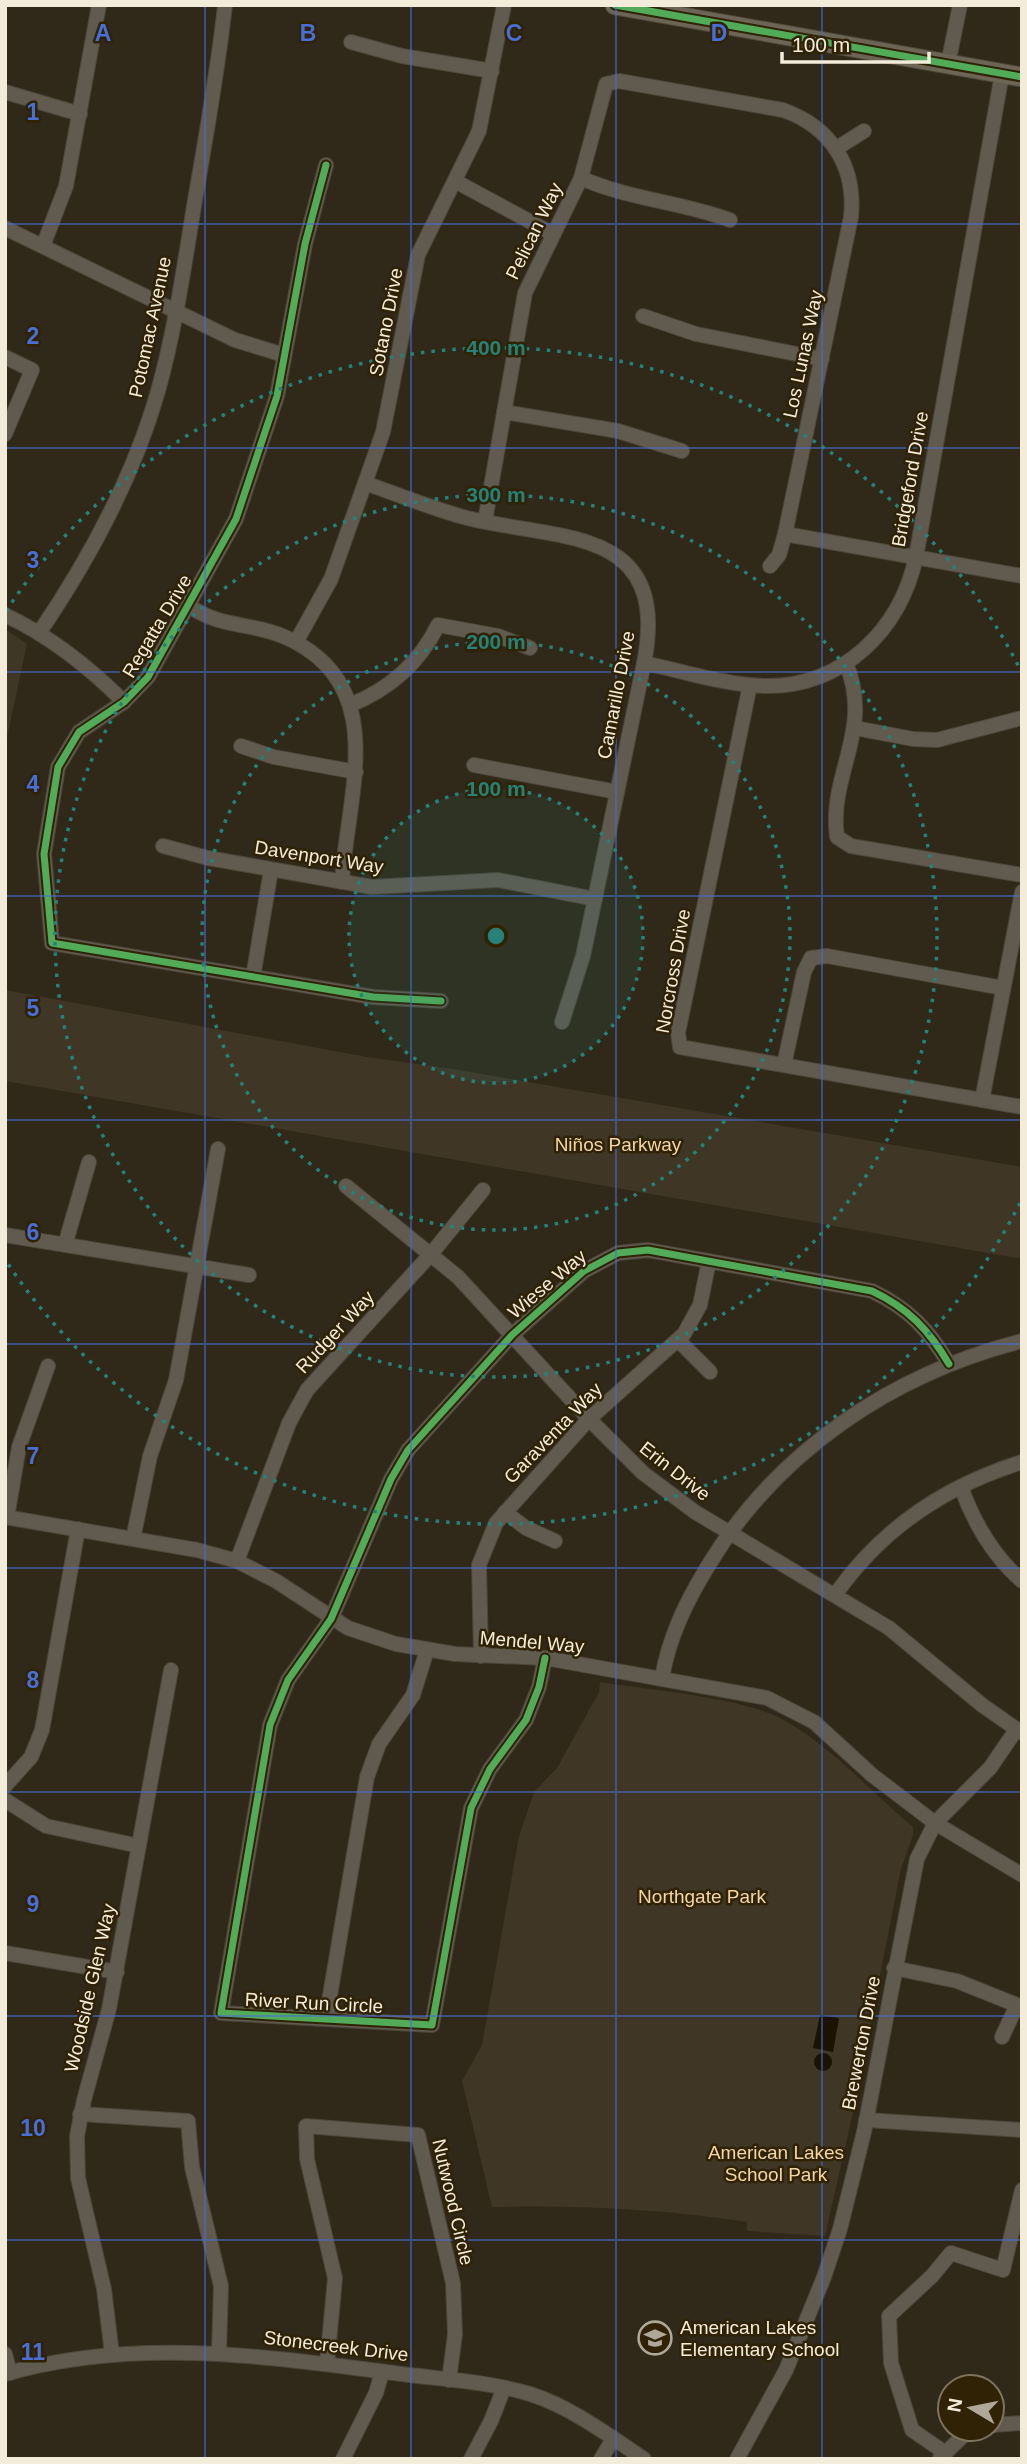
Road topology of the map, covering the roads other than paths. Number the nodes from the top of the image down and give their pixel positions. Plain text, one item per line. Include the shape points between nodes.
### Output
1 (99, 5) edge
2 (225, 5) edge
3 (504, 5) edge
4 (615, 5) edge
5 (960, 5) edge
6 (667, 10) edge
7 (351, 41) dead end
8 (948, 64) junction
9 (492, 71) junction
10 (1012, 76) edge
11 (606, 84) joint
12 (5, 92) edge
13 (80, 114) junction
14 (864, 131) dead end
15 (837, 148) junction
16 (326, 165) dead end
17 (581, 178) junction
18 (455, 181) junction
19 (730, 220) dead end
20 (5, 228) edge
21 (553, 234) junction
22 (43, 246) junction
23 (176, 312) junction
24 (643, 316) dead end
25 (284, 355) junction
26 (5, 357) edge
27 (822, 359) junction
28 (504, 412) junction
29 (5, 433) edge
30 (682, 451) dead end
31 (365, 483) junction
32 (485, 521) junction
33 (785, 534) junction
34 (916, 557) junction
35 (770, 566) dead end
36 (1022, 576) edge
37 (189, 606) junction
38 (5, 615) edge
39 (39, 632) junction
40 (296, 642) junction
41 (530, 648) dead end
42 (644, 663) junction
43 (846, 663) junction
44 (750, 685) junction
45 (124, 702) junction
46 (350, 705) junction
47 (1022, 718) edge
48 (855, 728) junction
49 (241, 746) dead end
50 (474, 765) dead end
51 (356, 772) junction
52 (617, 792) junction
53 (163, 846) dead end
54 (271, 870) junction
55 (1022, 875) edge
56 (342, 882) junction
57 (1022, 892) edge
58 (595, 899) junction
59 (253, 977) junction
60 (1003, 988) junction
61 (441, 1001) dead end
62 (562, 1022) dead end
63 (784, 1065) junction
64 (982, 1100) junction
65 (1022, 1107) edge
66 (218, 1149) dead end
67 (89, 1162) dead end
68 (346, 1186) dead end
69 (483, 1189) dead end
70 (5, 1235) edge
71 (65, 1245) junction
72 (431, 1254) junction
73 (709, 1261) junction
74 (196, 1268) junction
75 (249, 1275) dead end
76 (512, 1335) junction
77 (678, 1340) junction
78 (1022, 1341) edge
79 (949, 1363) junction
80 (48, 1366) dead end
81 (710, 1371) dead end
82 (589, 1419) junction
83 (1022, 1462) edge
84 (961, 1487) junction
85 (505, 1512) junction
86 (6, 1517) edge
87 (78, 1530) junction
88 (730, 1533) junction
89 (133, 1539) junction
90 (555, 1541) dead end
91 (237, 1561) junction
92 (1022, 1581) edge
93 (835, 1595) junction
94 (331, 1619) junction
95 (427, 1650) junction
96 (481, 1656) junction
97 (545, 1658) junction
98 (171, 1670) dead end
99 (662, 1678) junction
100 (1019, 1732) edge
101 (5, 1786) edge
102 (5, 1800) edge
103 (935, 1824) junction
104 (139, 1846) junction
105 (1022, 1875) edge
106 (5, 1953) edge
107 (894, 1968) junction
108 (117, 1972) junction
109 (1019, 2006) edge
110 (326, 2019) junction
111 (1002, 2037) dead end
112 (80, 2114) junction
113 (866, 2119) junction
114 (1022, 2130) edge
115 (1022, 2190) edge
116 (219, 2352) junction
117 (5, 2354) edge
118 (112, 2354) junction
119 (327, 2364) junction
120 (382, 2372) junction
121 (8, 2373) edge
122 (449, 2381) junction
123 (504, 2388) junction
124 (613, 2439) junction
125 (955, 2443) edge
126 (942, 2455) edge
127 (343, 2459) edge
128 (471, 2459) edge
129 (601, 2459) edge
130 (645, 2459) edge
131 (737, 2459) edge

1 - 13 street
2 - 23 street, Potomac Avenue
3 - 9 street, Sotano Drive
4 - 6 main road
5 - 8 street
6 - 8 main road
7 - 9 street via 402,56
8 - 10 main road
9 - 18 street, Sotano Drive via 479,131
10 - 34 street, Bridgeford Drive
11 - 15 street, Los Lunas Way via 619,81 783,110 813,123
11 - 17 street, Pelican Way
12 - 13 street
13 - 22 street via 66,186
14 - 15 street
15 - 27 street, Los Lunas Way via 850,177 853,201
16 - 25 street, Regatta Drive
17 - 19 street via 614,191 681,204
17 - 21 street, Pelican Way
18 - 21 street
18 - 31 street, Sotano Drive via 418,256 389,409
20 - 22 street
21 - 28 street, Pelican Way via 525,293
22 - 23 street
23 - 25 street via 235,340
23 - 39 street, Potomac Avenue via 158,391 131,469 96,544
24 - 27 street via 696,334
25 - 37 street, Regatta Drive via 277,396 236,519
26 - 29 street via 32,370
27 - 33 street, Los Lunas Way
28 - 30 street via 618,431
28 - 32 street, Pelican Way
31 - 32 street, Camarillo Drive
31 - 40 street, Sotano Drive via 331,579
32 - 42 street, Camarillo Drive via 578,538 600,545 620,559 639,583 649,612
33 - 34 street
33 - 35 street, Los Lunas Way
34 - 36 street
34 - 43 street, Bridgeford Drive via 893,618 873,642
37 - 40 street via 222,623
37 - 45 street, Regatta Drive via 148,677
38 - 39 street
39 - 45 street
40 - 46 street via 324,664
41 - 46 street via 498,636 438,625 405,673
42 - 44 street, Bridgeford Drive
42 - 52 street, Camarillo Drive
43 - 44 street, Bridgeford Drive via 804,681
43 - 48 street via 856,696
44 - 63 street, Norcross Drive via 678,1034 680,1047 692,1051
45 - 59 street, Regatta Drive via 79,732 58,767 44,854 52,943
46 - 51 street via 358,739
47 - 48 street via 937,740
48 - 55 street via 834,818 837,837 851,846
49 - 51 street
50 - 52 street
51 - 56 street via 346,822
52 - 58 street, Camarillo Drive
53 - 54 street, Davenport Way
54 - 56 street, Davenport Way
54 - 59 street
56 - 58 street, Davenport Way via 393,888 498,880
57 - 60 street
58 - 62 street, Camarillo Drive via 577,980
59 - 61 street, Regatta Drive via 373,997
60 - 63 street via 827,956 811,958
60 - 64 street
63 - 64 street, Norcross Drive
64 - 65 street, Norcross Drive
66 - 74 street
67 - 71 street
68 - 72 street, Erin Drive
69 - 72 street, Rudger Way
70 - 71 street
71 - 74 street
72 - 76 street, Erin Drive
72 - 91 street, Rudger Way via 302,1398
73 - 76 street, Wiese Way via 648,1250 603,1258
73 - 77 street, Garaventa Way via 700,1305
73 - 79 street, Wiese Way via 872,1291 918,1320
74 - 75 street
74 - 89 street via 176,1380 147,1467
76 - 82 street, Erin Drive
76 - 94 street, Wiese Way via 399,1464
77 - 81 street
77 - 82 street, Garaventa Way
78 - 79 street
79 - 88 street via 835,1427 782,1473
80 - 86 street via 23,1435
82 - 85 street, Garaventa Way
82 - 88 street, Erin Drive via 668,1494
83 - 84 street
84 - 92 street via 986,1541
84 - 93 street via 894,1528
85 - 90 street
85 - 96 street, Garaventa Way via 488,1536 479,1564
86 - 87 street, Mendel Way
87 - 89 street, Mendel Way
87 - 101 street via 42,1730 31,1757
88 - 93 street, Erin Drive
88 - 99 street via 680,1617
89 - 91 street, Mendel Way
91 - 94 street, Mendel Way via 283,1585
93 - 100 street, Erin Drive via 889,1628
94 - 95 street, Mendel Way via 380,1640
94 - 110 street, River Run Circle via 288,1680 270,1725 221,2013
95 - 96 street, Mendel Way
95 - 110 street via 413,1695 379,1744 367,1777
96 - 97 street, Mendel Way
97 - 99 street, Mendel Way
97 - 110 street, River Run Circle via 526,1720 490,1769 471,1808 432,2025
98 - 104 street, Woodside Glen Way
99 - 103 street, Mendel Way via 750,1694 791,1708 824,1730
100 - 103 street, Brewerton Drive
102 - 104 street via 46,1826
103 - 105 street, Mendel Way
103 - 107 street, Brewerton Drive via 912,1874
104 - 108 street, Woodside Glen Way
106 - 108 street
107 - 109 street via 957,1981
107 - 113 street, Brewerton Drive
108 - 112 street, Woodside Glen Way
109 - 111 street
112 - 116 street via 188,2121 193,2174 221,2286
112 - 118 street, Woodside Glen Way via 78,2178 104,2289
113 - 114 street
113 - 131 street, Brewerton Drive via 824,2277 786,2370
115 - 126 street via 1003,2270 951,2253 889,2316 891,2363 912,2430
116 - 118 street, Stonecreek Drive
116 - 119 street, Stonecreek Drive
117 - 121 street
118 - 121 street, Stonecreek Drive
119 - 120 street, Stonecreek Drive
119 - 122 street, Nutwood Circle via 335,2278 307,2159 306,2126 418,2134 453,2283 455,2334
120 - 122 street, Stonecreek Drive
120 - 127 street
122 - 123 street, Stonecreek Drive
123 - 124 street, Stonecreek Drive via 549,2401
123 - 128 street
124 - 129 street
124 - 130 street, Stonecreek Drive
125 - 126 street

